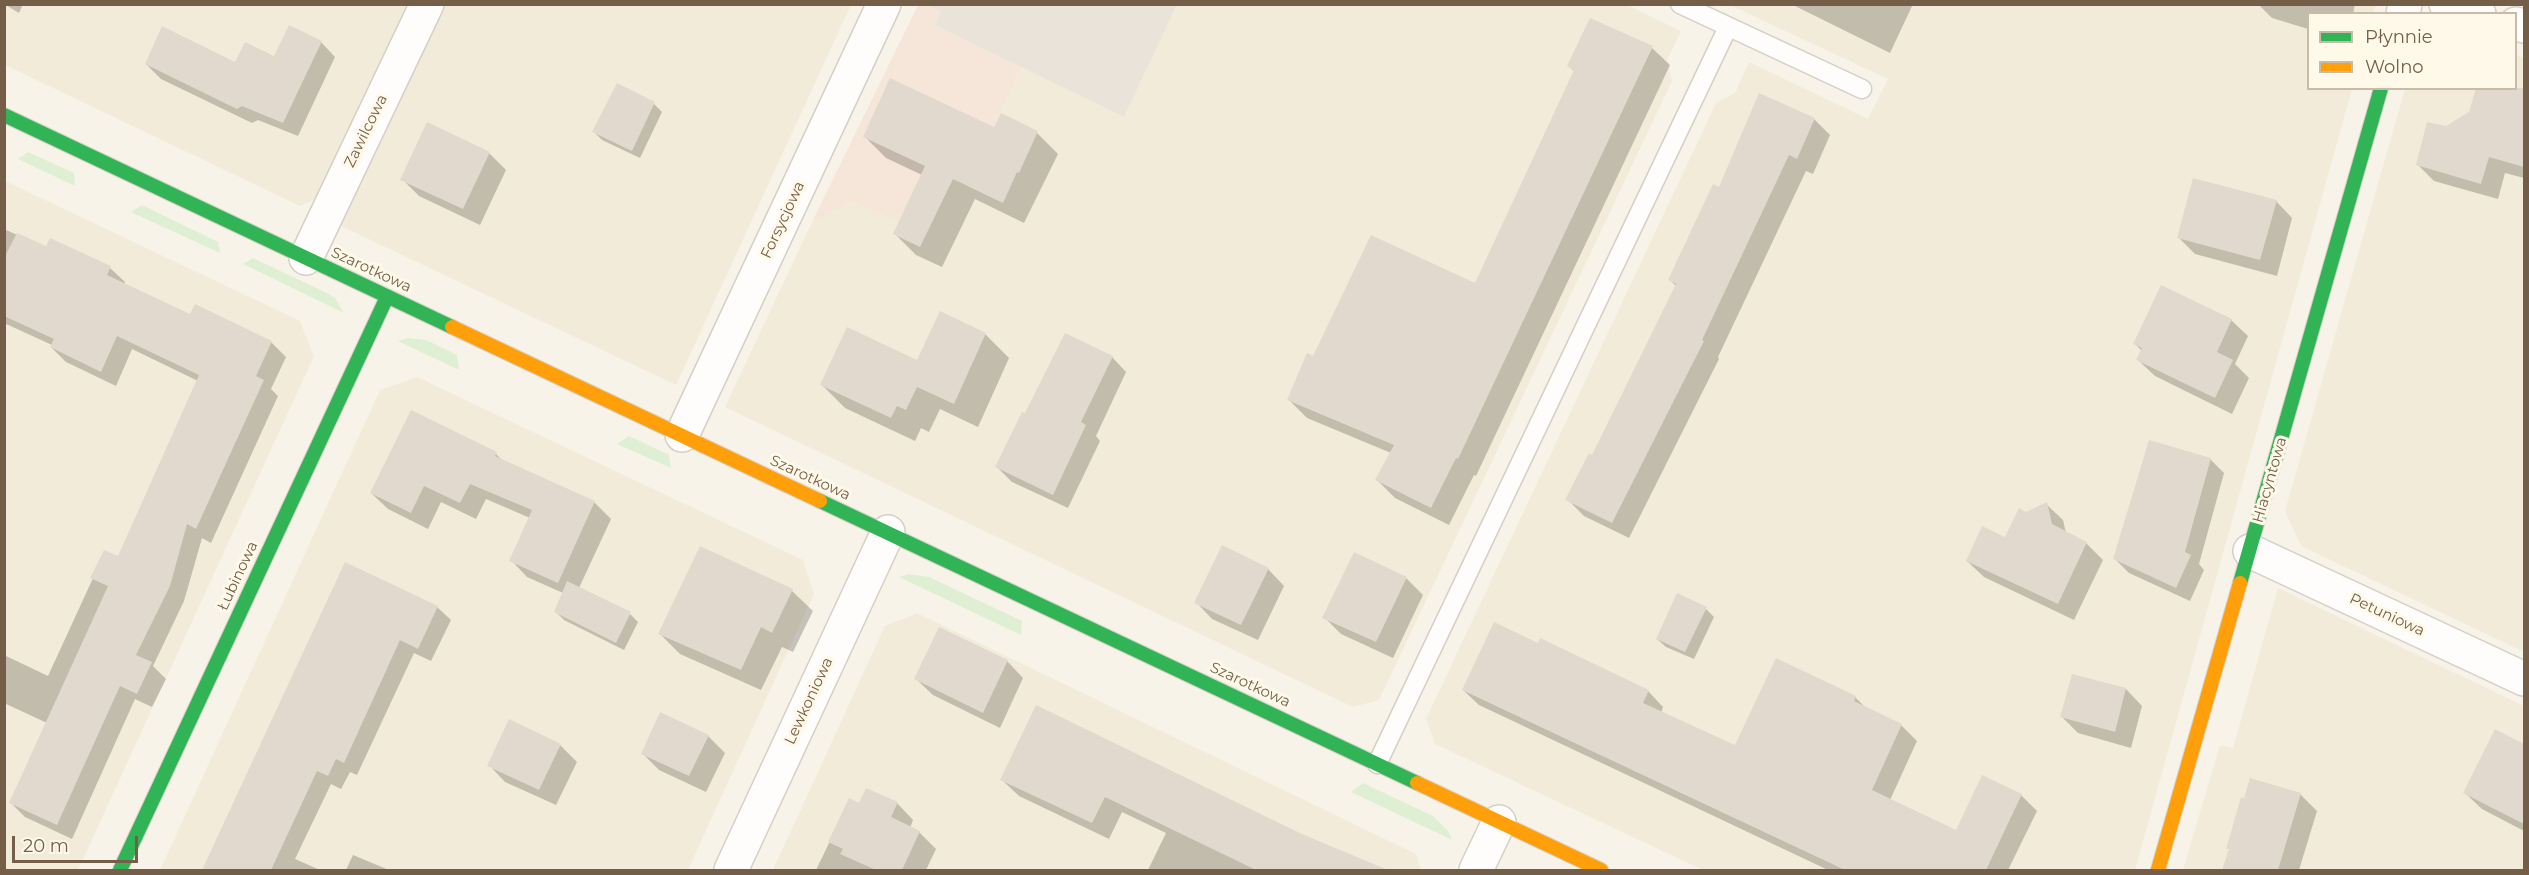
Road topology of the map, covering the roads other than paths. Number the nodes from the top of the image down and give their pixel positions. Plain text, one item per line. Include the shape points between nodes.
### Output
1 (427, 4) edge
2 (884, 4) edge
3 (1680, 4) edge
4 (2446, 4) edge
5 (2472, 12) edge
6 (1728, 27) junction
7 (1862, 89) dead end
8 (2380, 90) edge
9 (4, 115) edge
10 (306, 258) junction
11 (387, 297) junction
12 (682, 435) junction
13 (888, 532) junction
14 (2250, 551) junction
15 (2524, 679) edge
16 (1377, 764) junction
17 (1498, 822) junction
18 (120, 870) edge
19 (731, 870) edge
20 (1476, 870) edge
21 (1601, 870) edge
22 (2158, 870) edge

1 - 10 street, Zawilcowa
2 - 12 street, Forsycjowa
3 - 6 lane
4 - 5 street
6 - 7 lane
6 - 16 lane
8 - 14 street, Hiacyntowa
9 - 10 street, Szarotkowa
10 - 11 street, Szarotkowa
11 - 12 street, Szarotkowa
11 - 18 street, Łubinowa
12 - 13 street, Szarotkowa
13 - 16 street, Szarotkowa
13 - 19 street, Lewkoniowa
14 - 15 street, Petuniowa
14 - 22 street, Hiacyntowa
16 - 17 street, Szarotkowa
17 - 20 street
17 - 21 street, Szarotkowa

